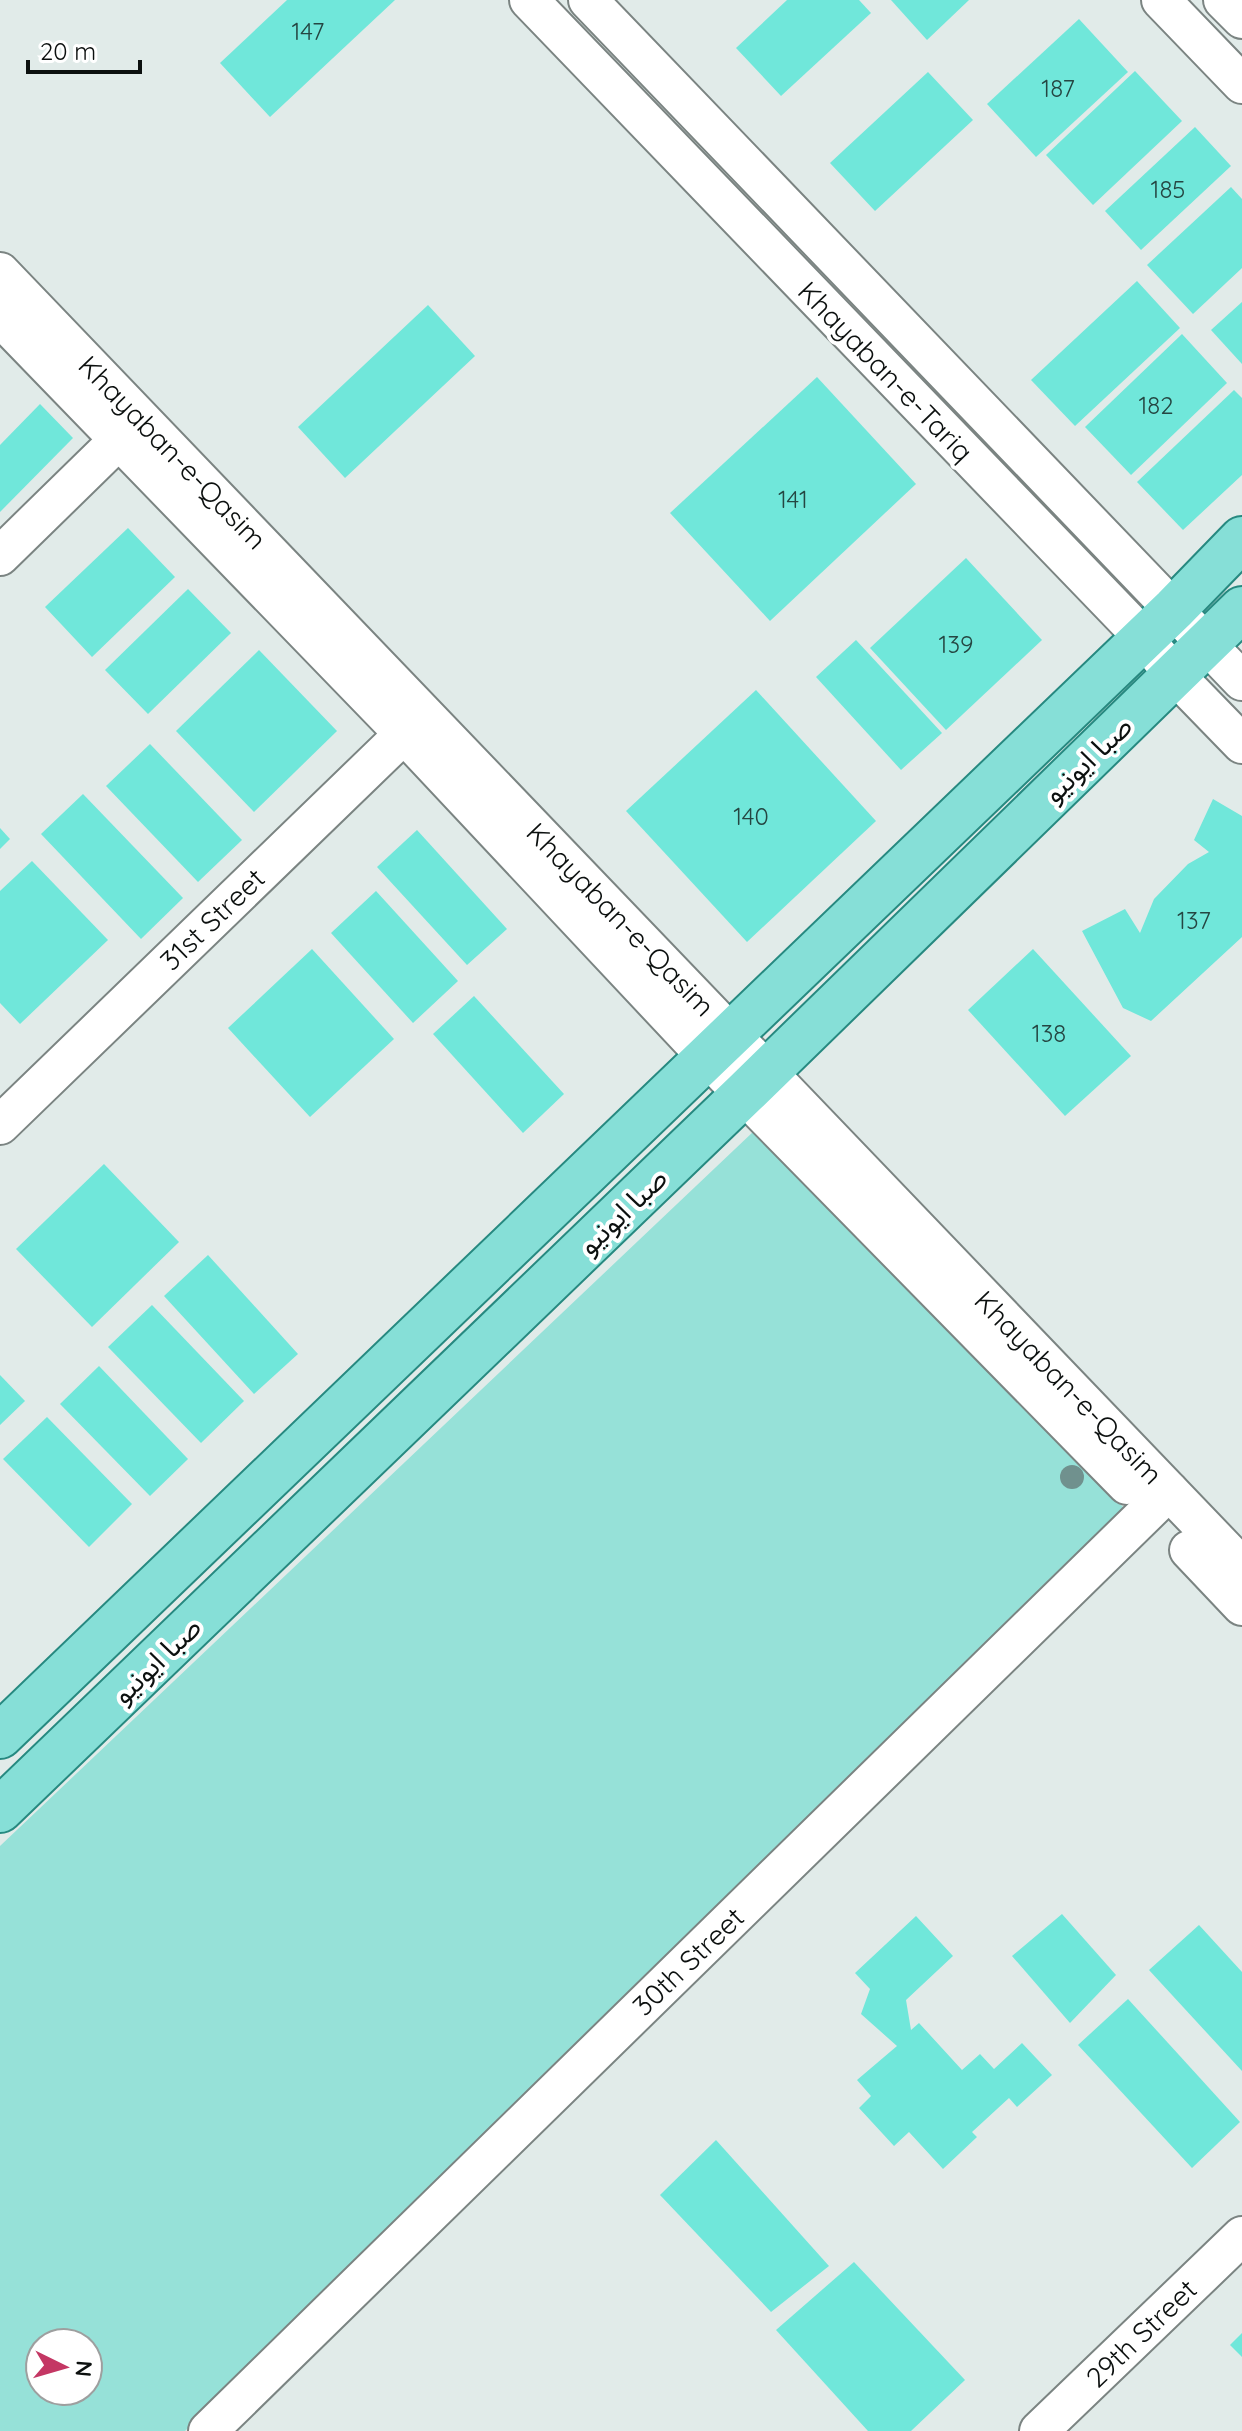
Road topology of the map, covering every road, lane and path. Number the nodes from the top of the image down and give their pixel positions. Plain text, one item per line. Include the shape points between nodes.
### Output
1 (529, 0) edge
2 (588, 0) edge
3 (1161, 0) edge
4 (1223, 0) edge
5 (1242, 19) edge
6 (1242, 84) edge
7 (0, 272) edge
8 (0, 317) edge
9 (130, 429) junction
10 (1242, 539) edge
11 (0, 556) edge
12 (1242, 609) edge
13 (1158, 622) junction
14 (1205, 644) junction
15 (1174, 674) junction
16 (1242, 681) edge
17 (415, 725) junction
18 (1242, 744) edge
19 (718, 1044) junction
20 (756, 1082) junction
21 (0, 1125) edge
22 (1160, 1500) junction
23 (1242, 1567) edge
24 (1242, 1606) edge
25 (0, 1736) edge
26 (0, 1810) edge
27 (1242, 2236) edge
28 (208, 2431) edge
29 (1039, 2431) edge

1 - 13 street, Khayaban-e-Tariq
2 - 13 street, Khayaban-e-Tariq
3 - 6 street
4 - 5 street
7 - 9 street, Khayaban-e-Qasim
8 - 9 street, Khayaban-e-Qasim
9 - 11 street
9 - 17 street, Khayaban-e-Qasim
10 - 13 main road, صبا ایونیو
12 - 14 main road, صبا ایونیو
13 - 14 street, Khayaban-e-Tariq
13 - 15 street, Khayaban-e-Tariq
13 - 19 main road, صبا ایونیو
14 - 15 main road, صبا ایونیو
14 - 16 street, Khayaban-e-Tariq
15 - 18 street, Khayaban-e-Tariq
15 - 20 main road, صبا ایونیو
17 - 19 street, Khayaban-e-Qasim
17 - 21 street, 31st Street
19 - 20 street, Khayaban-e-Qasim
19 - 25 main road, صبا ایونیو
20 - 22 street, Khayaban-e-Qasim
20 - 26 main road, صبا ایونیو
22 - 23 street, Khayaban-e-Qasim
22 - 24 street, Khayaban-e-Qasim
22 - 28 street, 30th Street
27 - 29 street, 29th Street

